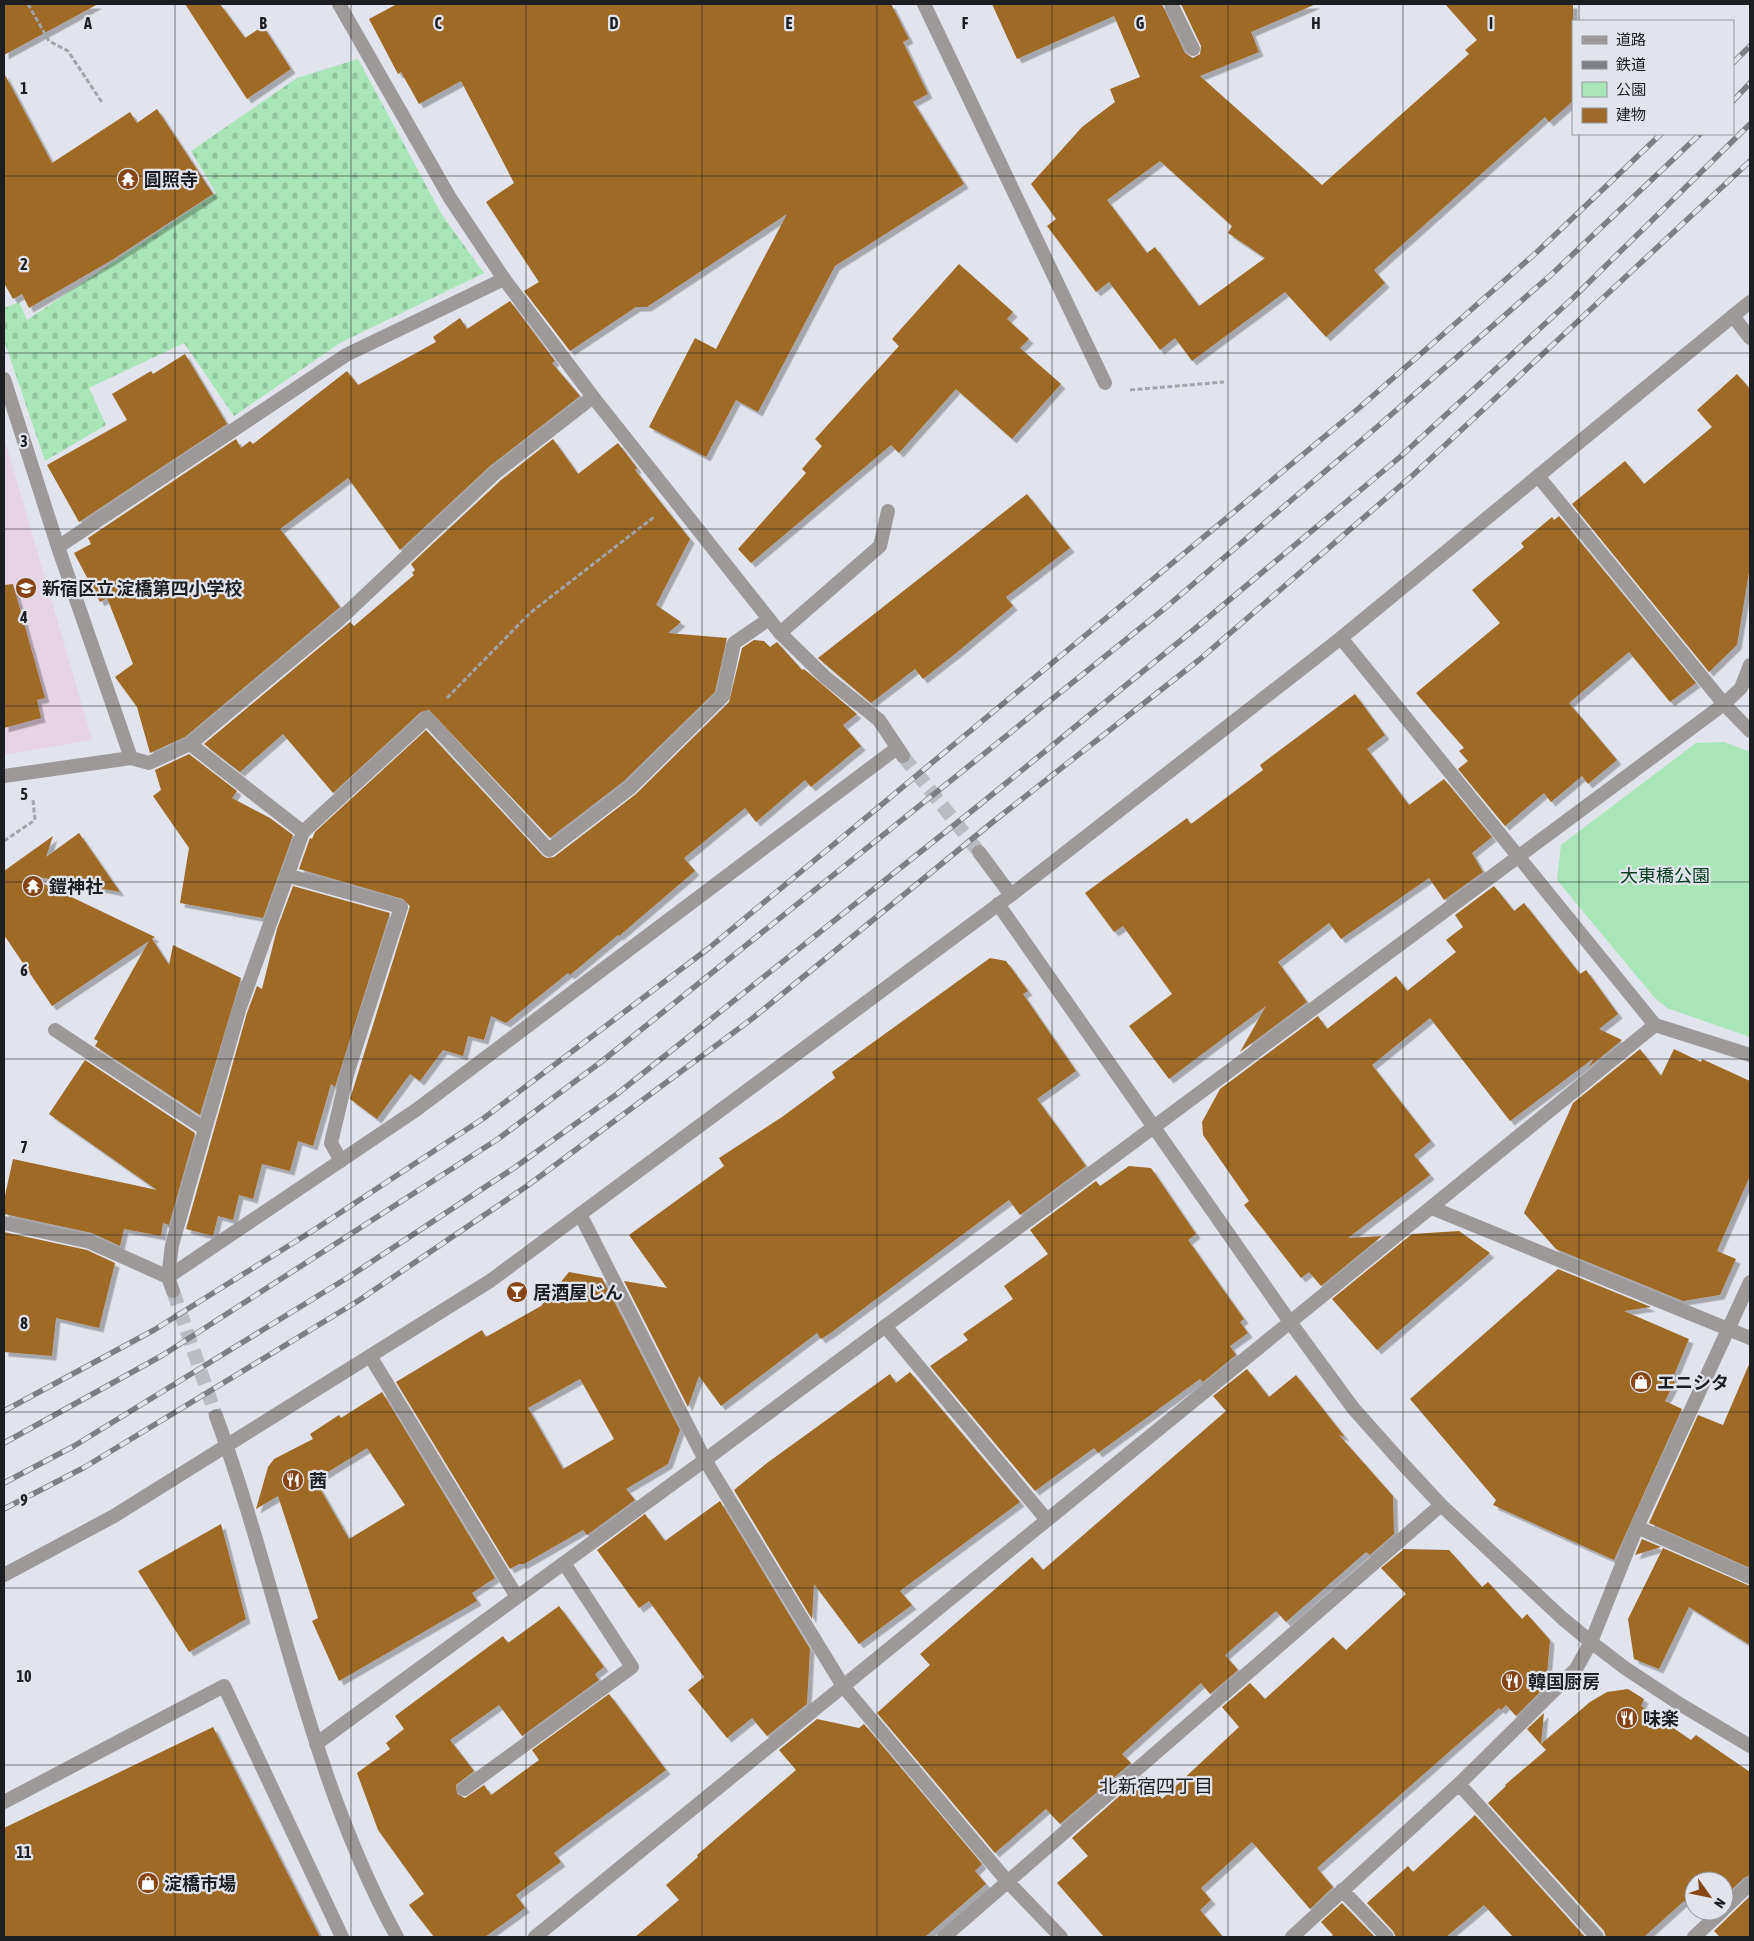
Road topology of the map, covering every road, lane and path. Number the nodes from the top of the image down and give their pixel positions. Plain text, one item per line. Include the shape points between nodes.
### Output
1 (28, 4) edge
2 (339, 4) edge
3 (924, 4) edge
4 (1171, 4) edge
5 (1193, 49) dead end
6 (103, 104) dead end
7 (504, 278) junction
8 (1750, 302) edge
9 (1733, 316) junction
10 (1750, 338) edge
11 (4, 380) edge
12 (1224, 382) dead end
13 (1105, 383) joint
14 (593, 397) junction
15 (1538, 476) junction
16 (676, 500) junction
17 (888, 511) dead end
18 (58, 547) junction
19 (769, 619) junction
20 (780, 634) junction
21 (1341, 638) junction
22 (1750, 665) edge
23 (1724, 704) junction
24 (427, 718) junction
25 (1750, 731) edge
26 (190, 744) junction
27 (131, 758) junction
28 (30, 772) junction
29 (4, 776) edge
30 (303, 832) junction
31 (4, 841) edge
32 (979, 852) tunnel mouth
33 (1518, 856) junction
34 (286, 875) junction
35 (1011, 894) junction
36 (998, 904) junction
37 (1656, 1025) junction
38 (55, 1030) dead end
39 (1750, 1055) edge
40 (1154, 1127) junction
41 (205, 1129) junction
42 (341, 1161) junction
43 (1432, 1208) junction
44 (580, 1214) junction
45 (4, 1224) edge
46 (168, 1277) junction
47 (1750, 1282) edge
48 (173, 1291) tunnel mouth
49 (1290, 1322) junction
50 (884, 1326) junction
51 (1729, 1329) junction
52 (1750, 1338) edge
53 (370, 1356) junction
54 (216, 1416) tunnel mouth
55 (226, 1446) junction
56 (705, 1460) junction
57 (1441, 1505) junction
58 (1047, 1520) junction
59 (1637, 1528) junction
60 (564, 1563) junction
61 (4, 1575) edge
62 (1750, 1577) edge
63 (518, 1597) junction
64 (1591, 1642) junction
65 (843, 1686) junction
66 (316, 1744) junction
67 (1750, 1746) edge
68 (1459, 1784) junction
69 (464, 1789) dead end
70 (4, 1802) edge
71 (1007, 1881) junction
72 (1750, 1884) edge
73 (1342, 1890) junction
74 (1734, 1899) edge
75 (1711, 1921) edge
76 (342, 1937) edge
77 (397, 1937) edge
78 (535, 1937) edge
79 (944, 1937) edge
80 (1061, 1937) edge
81 (1292, 1937) edge
82 (1387, 1937) edge
83 (1597, 1937) edge
84 (1694, 1937) edge

1 - 6 path via 49,41 68,51
2 - 7 street via 450,198
3 - 13 street
4 - 5 street
7 - 14 street
7 - 18 street via 346,355
8 - 9 street
9 - 10 street
9 - 15 street
11 - 18 street
12 - 13 path via 1117,391
14 - 16 street
14 - 26 street via 495,474 340,619
15 - 21 street
15 - 23 street
16 - 19 street
16 - 24 path via 530,613
17 - 20 street via 880,546
18 - 27 street
19 - 20 street
19 - 24 street via 734,643 723,696 630,788 549,850
20 - 42 street via 825,677 879,720 900,752 416,1110
21 - 33 street
21 - 35 street
22 - 23 street via 1741,688
23 - 25 street
23 - 33 street
24 - 30 street
26 - 27 street via 149,762
26 - 30 street
27 - 28 street
28 - 29 street
28 - 31 path via 35,820
30 - 34 street
32 - 35 street
33 - 37 street
33 - 40 street
34 - 41 street via 239,1010
34 - 42 street via 401,907 348,1072 331,1143
35 - 36 street
36 - 40 street
36 - 44 street
37 - 39 street
37 - 43 street
38 - 41 street
40 - 49 street
40 - 50 street
41 - 46 street via 172,1245
42 - 46 street
43 - 49 street
43 - 51 street
44 - 53 street via 490,1281
44 - 56 street
45 - 46 street via 90,1242
46 - 48 street
47 - 51 street
49 - 57 street via 1353,1408
49 - 58 street
50 - 56 street
50 - 58 street
51 - 52 street
51 - 59 street
53 - 55 street
53 - 63 street
54 - 55 street
55 - 61 street via 114,1516
55 - 66 street
56 - 60 street
56 - 65 street
57 - 64 street
57 - 71 street
58 - 65 street
59 - 62 street
59 - 64 street
60 - 63 street
60 - 69 street via 632,1667
63 - 66 street
64 - 67 street via 1678,1703
64 - 68 street via 1576,1669
65 - 71 street
65 - 78 street
66 - 77 street via 373,1894
68 - 73 street
68 - 83 street
70 - 76 street via 224,1686
71 - 79 street
71 - 80 street
72 - 74 street
73 - 81 street
73 - 82 street
75 - 84 street

